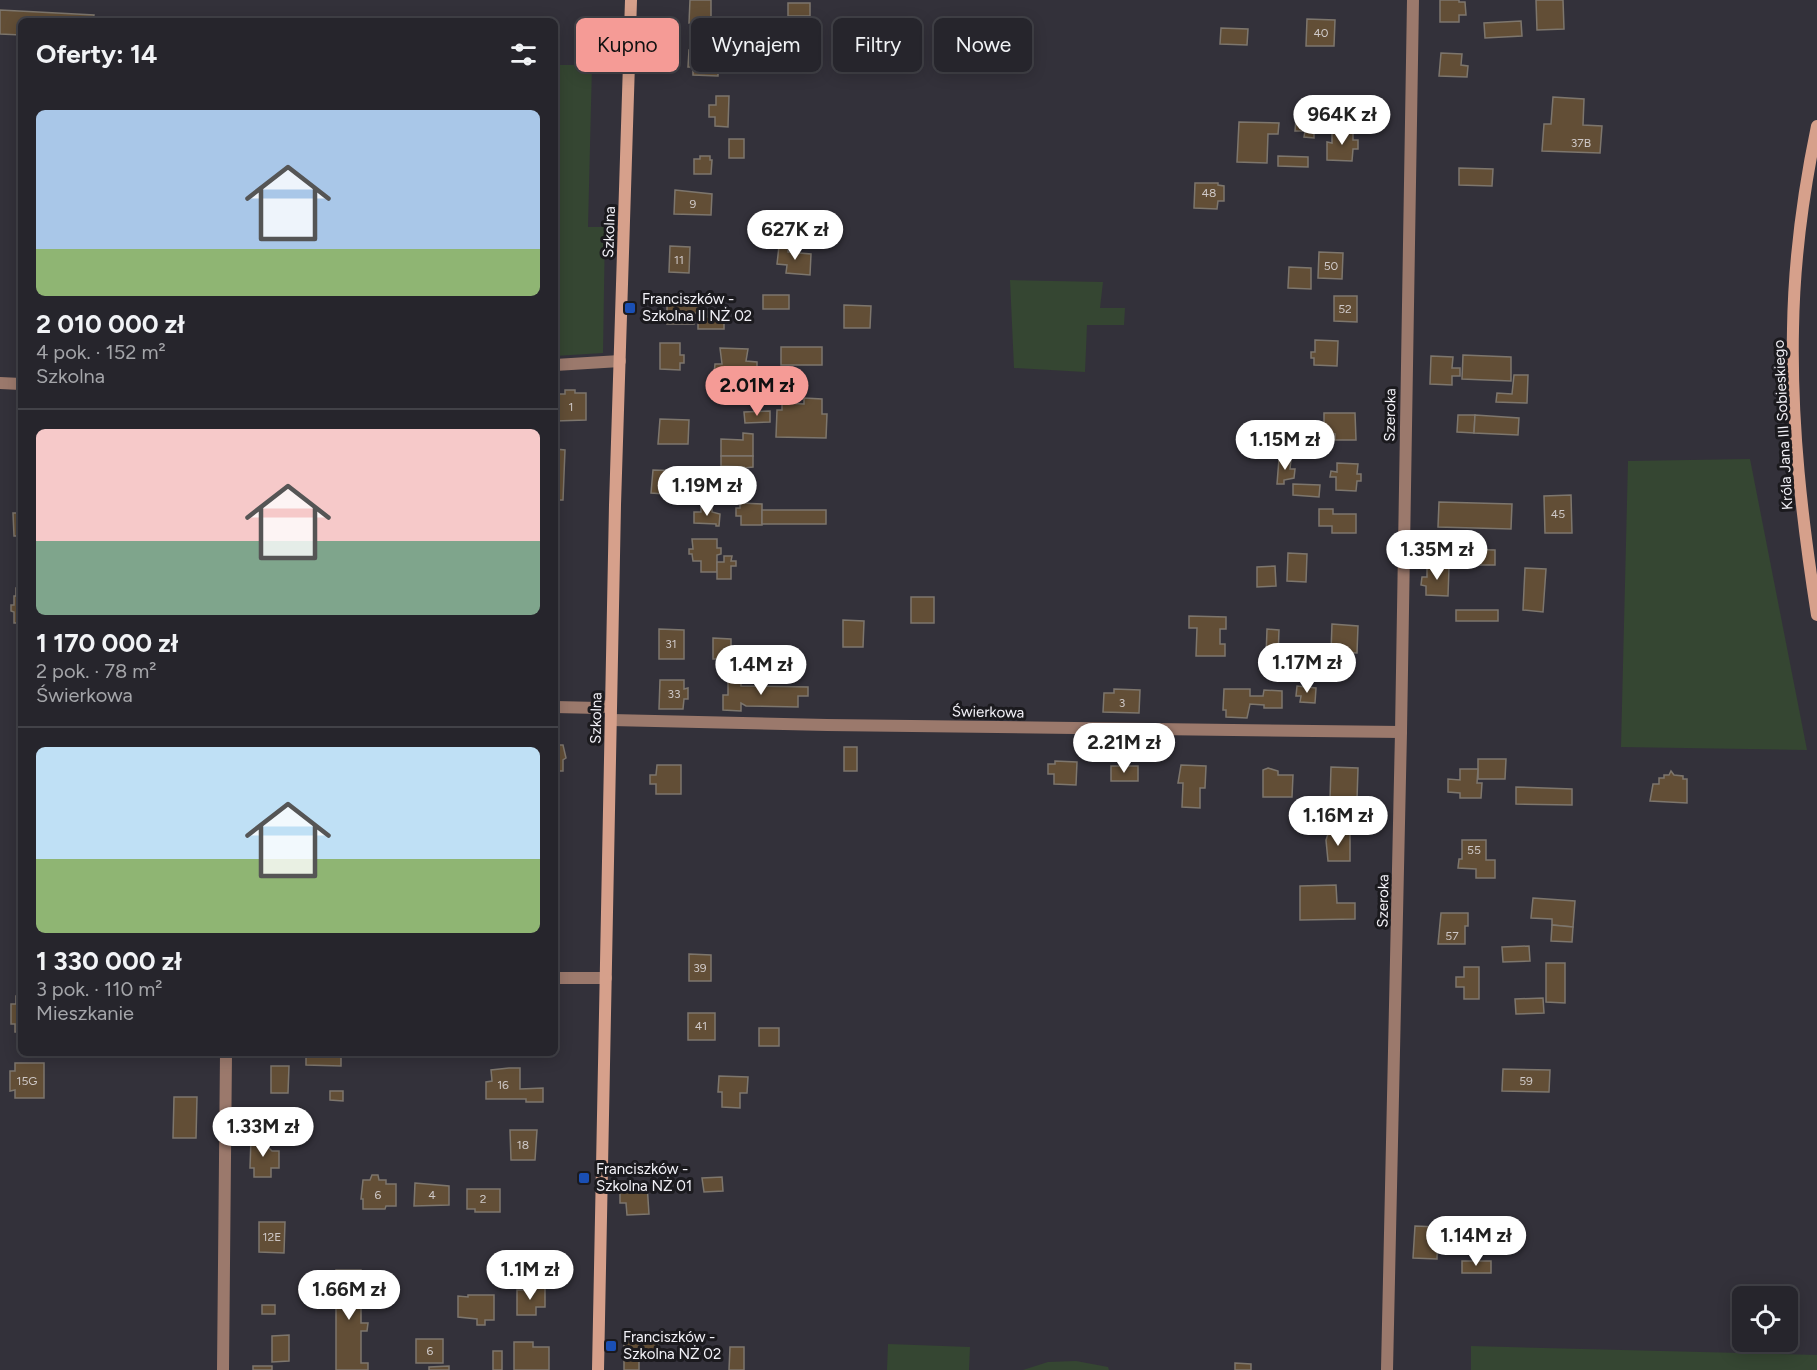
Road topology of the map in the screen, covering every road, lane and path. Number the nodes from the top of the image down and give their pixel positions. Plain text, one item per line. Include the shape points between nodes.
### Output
1 (631, 0) edge
2 (1413, 0) edge
3 (1817, 126) edge
4 (620, 361) junction
5 (558, 365) edge
6 (0, 383) edge
7 (18, 384) edge
8 (1817, 615) edge
9 (611, 705) junction
10 (558, 707) edge
11 (611, 720) junction
12 (1401, 732) junction
13 (558, 978) edge
14 (606, 978) junction
15 (226, 1056) edge
16 (223, 1370) edge
17 (598, 1370) edge
18 (1387, 1370) edge

1 - 4 street, Szkolna
2 - 12 street, Szeroka
3 - 8 street, Króla Jana III Sobieskiego via 1800,231 1792,353 1798,477
4 - 5 street
4 - 9 street, Szkolna
6 - 7 street
9 - 10 street
9 - 11 street, Szkolna
11 - 12 street, Świerkowa
11 - 14 street, Szkolna
12 - 18 street, Szeroka
13 - 14 street
14 - 17 street, Szkolna
15 - 16 street

